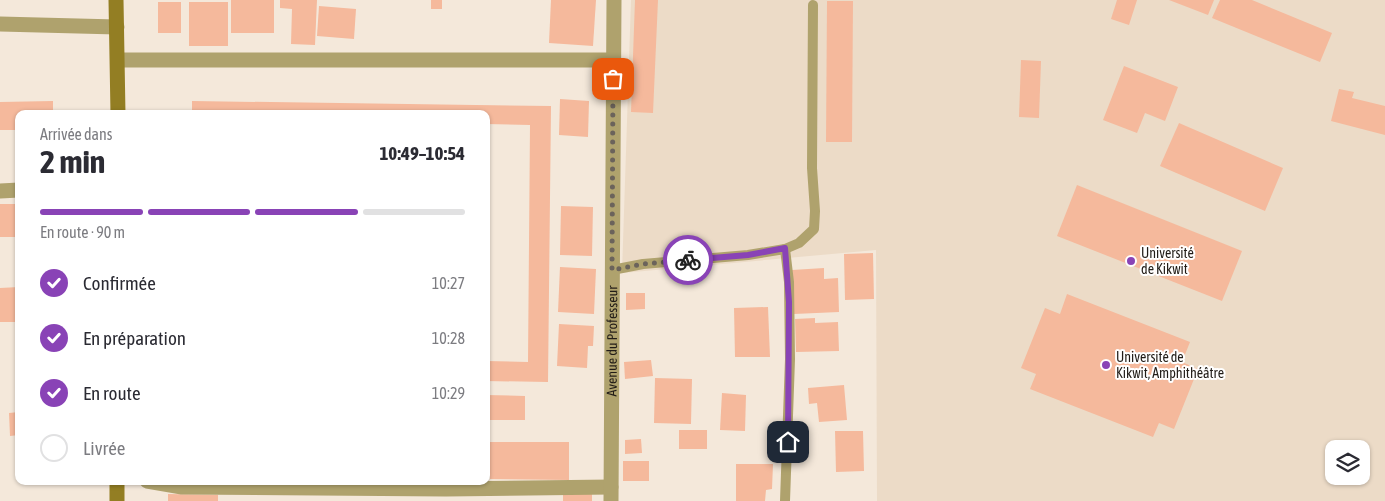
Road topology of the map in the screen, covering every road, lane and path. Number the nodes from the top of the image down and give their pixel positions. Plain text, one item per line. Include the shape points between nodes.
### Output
1 (116, 0) edge
2 (614, 0) edge
3 (813, 5) dead end
4 (0, 24) edge
5 (117, 27) junction
6 (118, 60) junction
7 (613, 60) junction
8 (118, 110) edge
9 (15, 190) edge
10 (0, 191) edge
11 (785, 248) junction
12 (612, 270) junction
13 (117, 485) edge
14 (175, 485) edge
15 (611, 494) edge
16 (116, 501) edge
17 (785, 501) edge

1 - 5 street
2 - 7 street, Avenue du Professeur
3 - 11 lane via 812,168 815,222 814,229 799,243
4 - 5 street
5 - 6 street
6 - 7 street
6 - 8 street
7 - 12 street, Avenue du Professeur
9 - 10 street
11 - 12 lane
11 - 17 lane via 790,359
12 - 15 street, Avenue du Professeur
13 - 16 street
14 - 15 street

